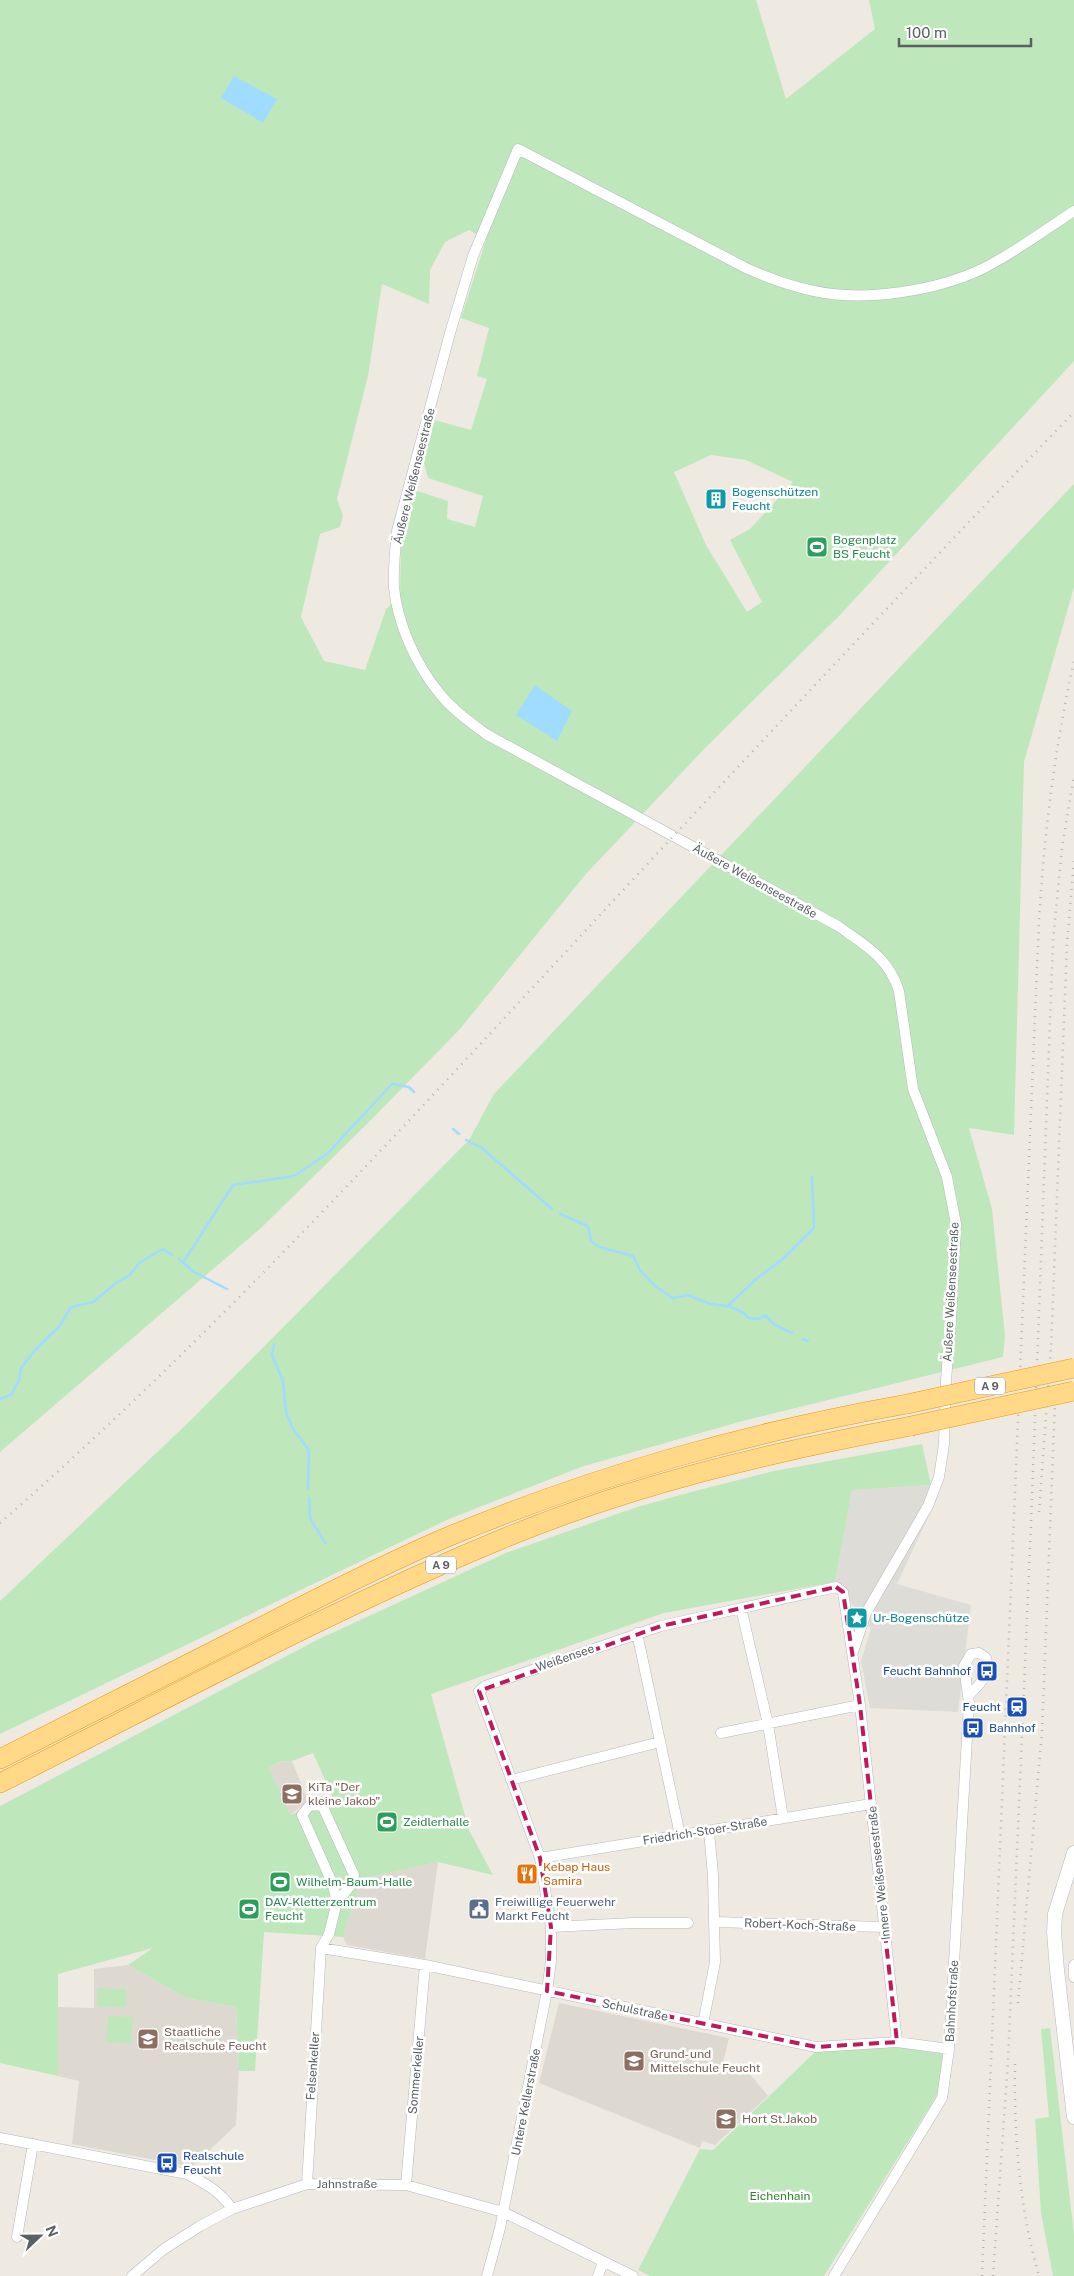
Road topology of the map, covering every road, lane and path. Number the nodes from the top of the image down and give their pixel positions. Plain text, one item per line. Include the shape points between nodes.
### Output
1 (1074, 212) edge
2 (1074, 1368) edge
3 (1074, 1390) edge
4 (742, 1608) junction
5 (637, 1633) junction
6 (853, 1652) junction
7 (969, 1695) dead end
8 (860, 1705) junction
9 (768, 1724) junction
10 (721, 1733) dead end
11 (660, 1742) junction
12 (0, 1759) edge
13 (511, 1780) junction
14 (0, 1783) edge
15 (871, 1804) junction
16 (783, 1818) junction
17 (709, 1831) junction
18 (680, 1835) junction
19 (1074, 1853) edge
20 (540, 1858) junction
21 (337, 1902) junction
22 (716, 1922) junction
23 (688, 1923) dead end
24 (551, 1926) junction
25 (884, 1927) junction
26 (321, 1948) junction
27 (425, 1965) junction
28 (1074, 1965) edge
29 (1074, 1977) edge
30 (547, 1991) junction
31 (703, 2024) junction
32 (898, 2042) junction
33 (949, 2049) junction
34 (1071, 2064) edge
35 (1074, 2117) edge
36 (0, 2138) edge
37 (33, 2144) junction
38 (306, 2184) junction
39 (406, 2185) junction
40 (232, 2209) junction
41 (503, 2212) junction
42 (17, 2237) dead end
43 (603, 2262) junction
44 (132, 2276) edge
45 (487, 2276) edge
46 (598, 2276) edge
47 (633, 2276) edge
48 (834, 2276) edge

1 - 6 street, Äußere Weißenseestraße via 984,268 947,282 909,291 857,295 816,292 778,282 746,268 518,148 473,256 397,530 394,589 399,615 420,665 440,694 464,717 486,734 838,926 879,955 897,984 913,1089 949,1185 956,1224 944,1444 940,1477 928,1506 866,1613
2 - 12 highway, A 9, bridge via 813,1421 600,1479 478,1525 334,1590
3 - 14 highway, A 9, bridge via 736,1462 661,1482 504,1538 346,1610
4 - 5 street, Innere Weißenseestraße
4 - 6 street, Innere Weißenseestraße via 836,1587 843,1592
4 - 9 street
5 - 11 street
5 - 13 street, Weißensee via 485,1686 479,1691
6 - 8 street, Innere Weißenseestraße
7 - 33 street, Bahnhofstraße
8 - 9 street
8 - 15 street, Innere Weißenseestraße
9 - 10 street
9 - 16 street
11 - 13 street
11 - 18 street
13 - 20 street, Weißensee
15 - 16 street, Friedrich-Stoer-Straße
15 - 25 street, Innere Weißenseestraße
16 - 17 street, Friedrich-Stoer-Straße
17 - 18 street, Friedrich-Stoer-Straße
17 - 22 street
18 - 20 street, Friedrich-Stoer-Straße
19 - 34 main road via 1054,1932
20 - 24 street, Untere Kellerstraße
21 - 21 street via 351,1885 354,1875 322,1805 309,1806 302,1815 333,1885
21 - 26 street via 329,1934
22 - 25 street, Robert-Koch-Straße
22 - 31 street via 715,1962
23 - 24 street
24 - 30 street, Untere Kellerstraße
25 - 32 street, Innere Weißenseestraße
26 - 27 street, Schulstraße
26 - 38 street, Felsenkeller
27 - 30 street, Schulstraße
27 - 39 street, Sommerkeller
28 - 29 street
30 - 31 street, Schulstraße
30 - 41 street, Untere Kellerstraße
31 - 32 street, Schulstraße via 816,2047
32 - 33 street, Schulstraße
33 - 48 street, Bahnhofstraße via 942,2098
34 - 35 main road
36 - 37 street
37 - 40 street via 187,2174 225,2198
37 - 42 street
38 - 39 street, Jahnstraße
38 - 40 street, Jahnstraße
39 - 41 street, Jahnstraße
40 - 44 street, Jahnstraße via 164,2248
41 - 43 street, Jahnstraße
41 - 45 street, Untere Kellerstraße
43 - 46 street
43 - 47 street, Jahnstraße

